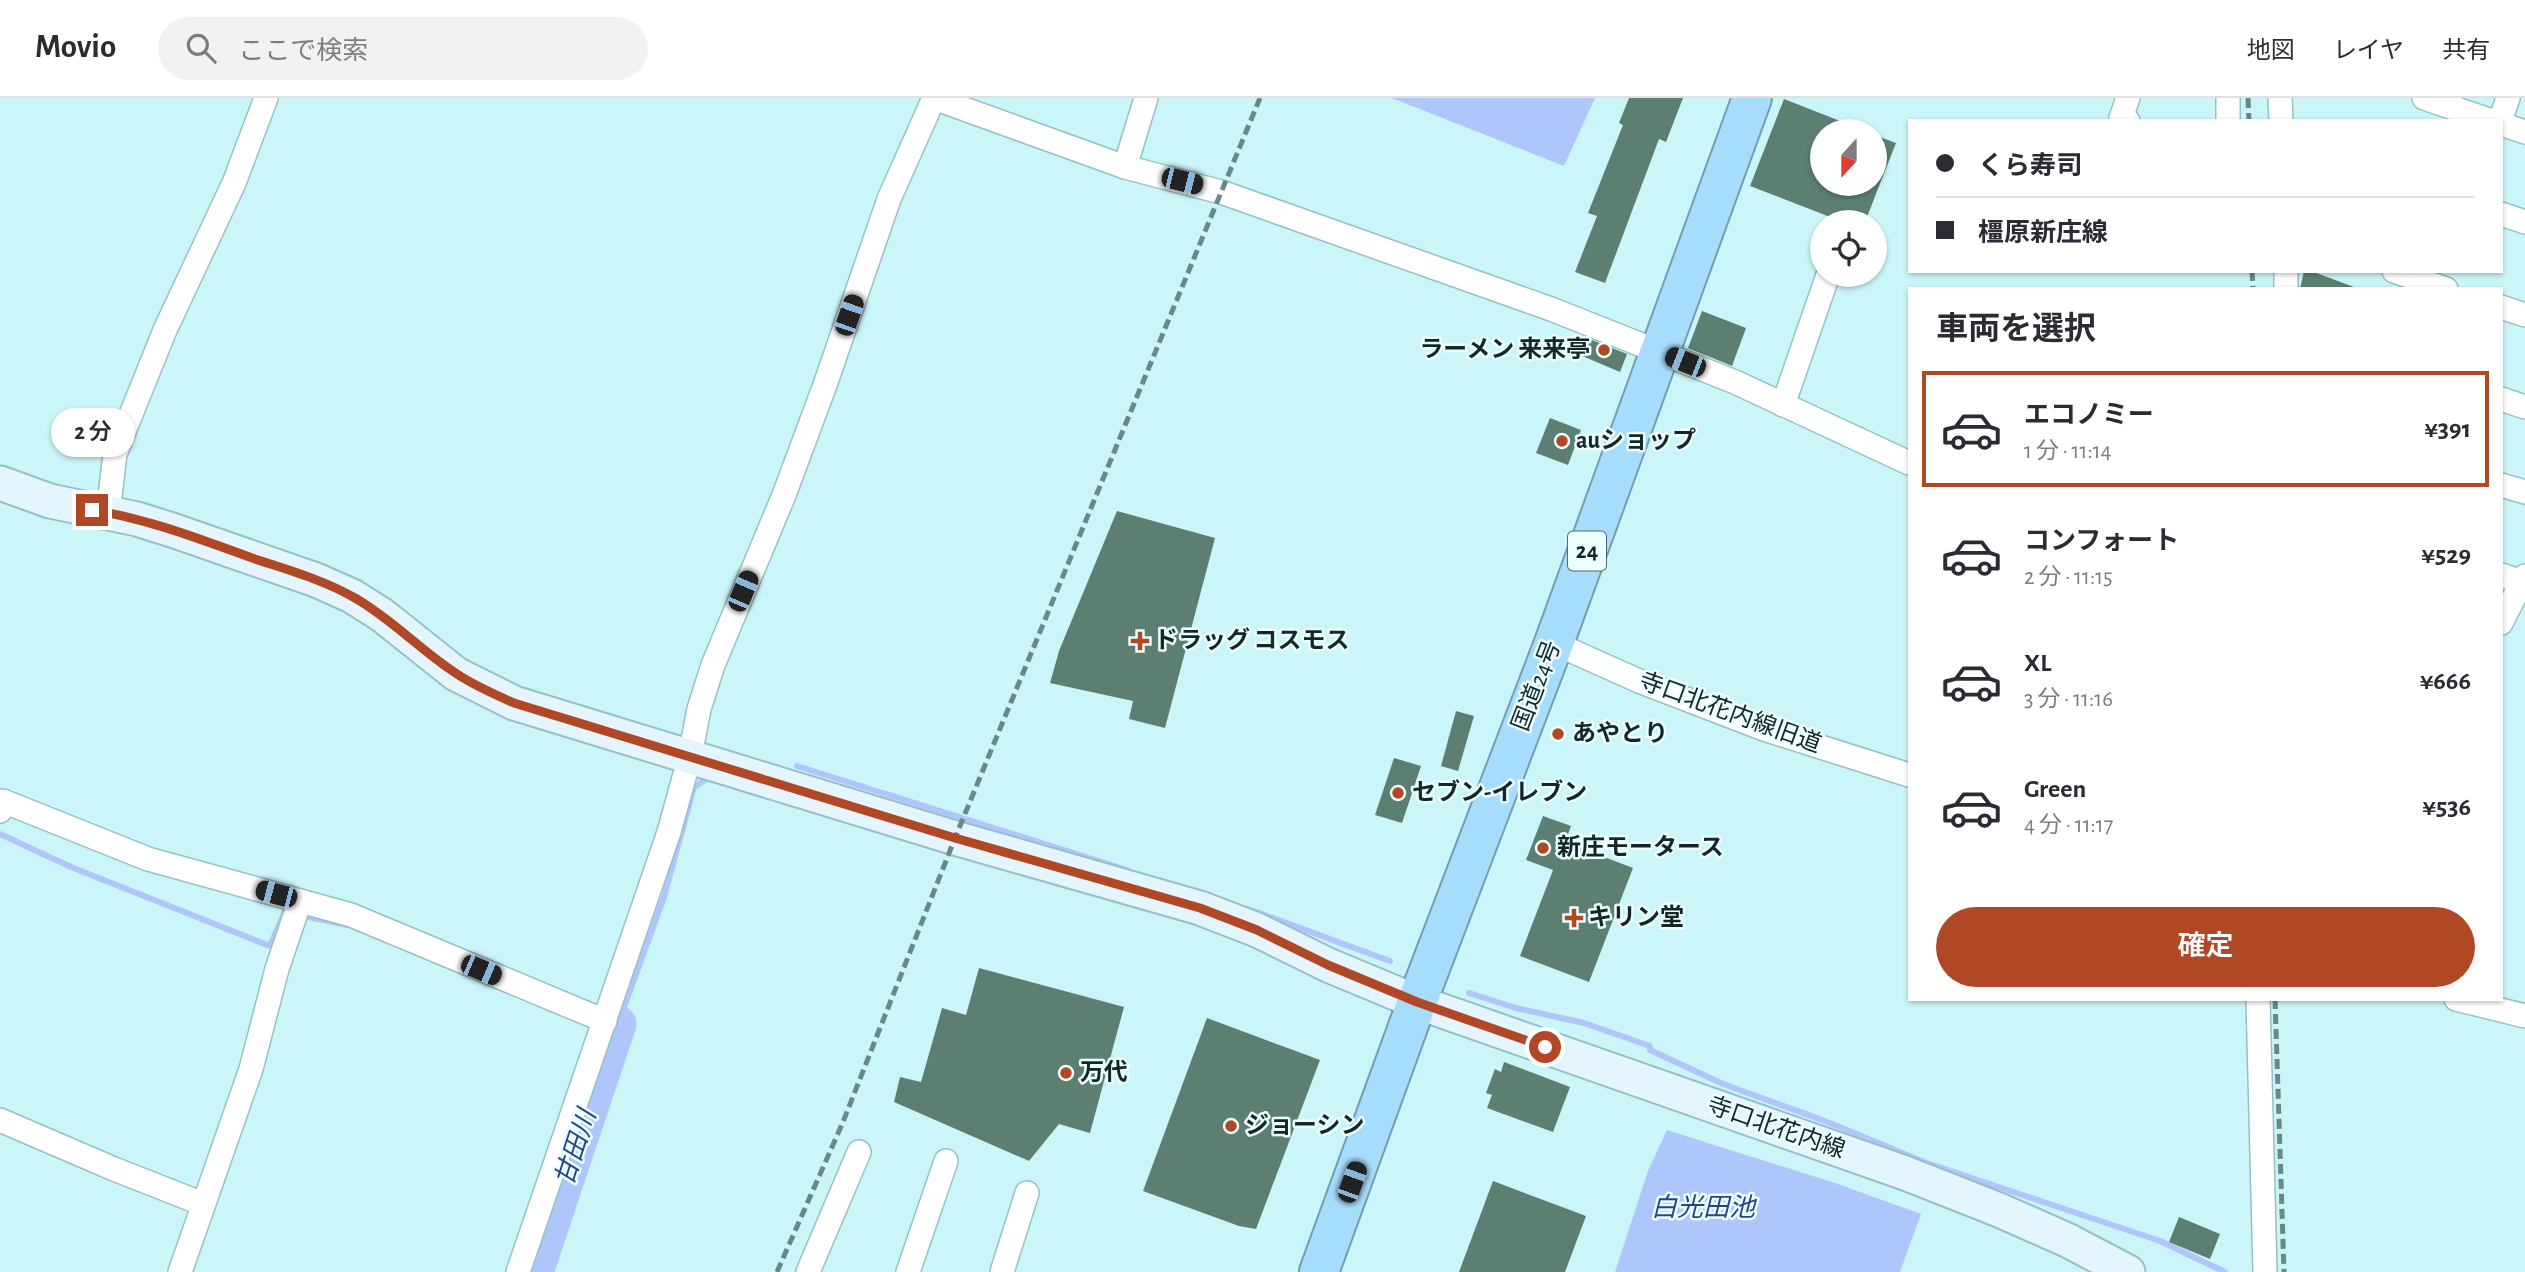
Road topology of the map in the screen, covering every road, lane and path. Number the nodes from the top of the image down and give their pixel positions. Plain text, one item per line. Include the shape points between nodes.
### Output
1 (265, 98) edge
2 (934, 98) edge
3 (1146, 98) edge
4 (1752, 98) edge
5 (2128, 98) edge
6 (2228, 98) edge
7 (2280, 98) edge
8 (2424, 98) edge
9 (2508, 98) edge
10 (2123, 119) edge
11 (2228, 119) edge
12 (2281, 119) edge
13 (2486, 119) edge
14 (2501, 119) edge
15 (2503, 123) edge
16 (2525, 132) edge
17 (1125, 167) junction
18 (2503, 215) edge
19 (2525, 222) edge
20 (2400, 273) edge
21 (1824, 287) edge
22 (2439, 287) edge
23 (2503, 308) edge
24 (2525, 315) edge
25 (1659, 351) junction
26 (2503, 400) edge
27 (1783, 405) junction
28 (2525, 407) edge
29 (1908, 463) edge
30 (0, 483) edge
31 (2503, 486) edge
32 (2525, 492) edge
33 (108, 513) junction
34 (2516, 578) edge
35 (2503, 617) edge
36 (1553, 643) junction
37 (690, 756) junction
38 (1908, 775) edge
39 (0, 811) edge
40 (300, 901) junction
41 (2258, 1001) edge
42 (2464, 1001) edge
43 (1417, 1002) junction
44 (2525, 1016) edge
45 (605, 1021) junction
46 (0, 1120) edge
47 (859, 1152) dead end
48 (946, 1161) dead end
49 (1027, 1193) dead end
50 (203, 1204) junction
51 (180, 1272) edge
52 (518, 1272) edge
53 (808, 1272) edge
54 (908, 1272) edge
55 (1002, 1272) edge
56 (1320, 1272) edge
57 (2128, 1272) edge
58 (2265, 1272) edge

1 - 33 street via 234,183 164,330 115,454
2 - 17 street
2 - 37 street via 893,188 821,397 713,665
3 - 17 street
4 - 25 highway, 国道24号 / 24
5 - 10 street
6 - 11 street
7 - 12 street
8 - 13 street
9 - 14 street
15 - 16 street
17 - 25 street via 1221,192
18 - 19 street
20 - 22 street
21 - 27 street
23 - 24 street
25 - 27 street
25 - 36 highway, 国道24号 / 24
26 - 28 street
27 - 29 street
30 - 33 main road, 寺口北花内線 via 50,501
31 - 32 street
33 - 37 main road, 寺口北花内線 via 172,530 352,596 456,674 514,703
34 - 35 street
36 - 38 street, 寺口北花内線旧道 via 1764,729
36 - 43 highway, 国道24号 / 24
37 - 43 main road, 寺口北花内線 via 1200,908
37 - 45 street
39 - 40 street via 3,801 148,859
40 - 45 street via 351,915
40 - 50 street via 251,1069
41 - 58 street
42 - 44 street
43 - 56 highway, 国道24号 / 24
43 - 57 main road, 寺口北花内線 via 1905,1173 2033,1225
45 - 52 street
46 - 50 street
47 - 53 street
48 - 54 street
49 - 55 street
50 - 51 street

